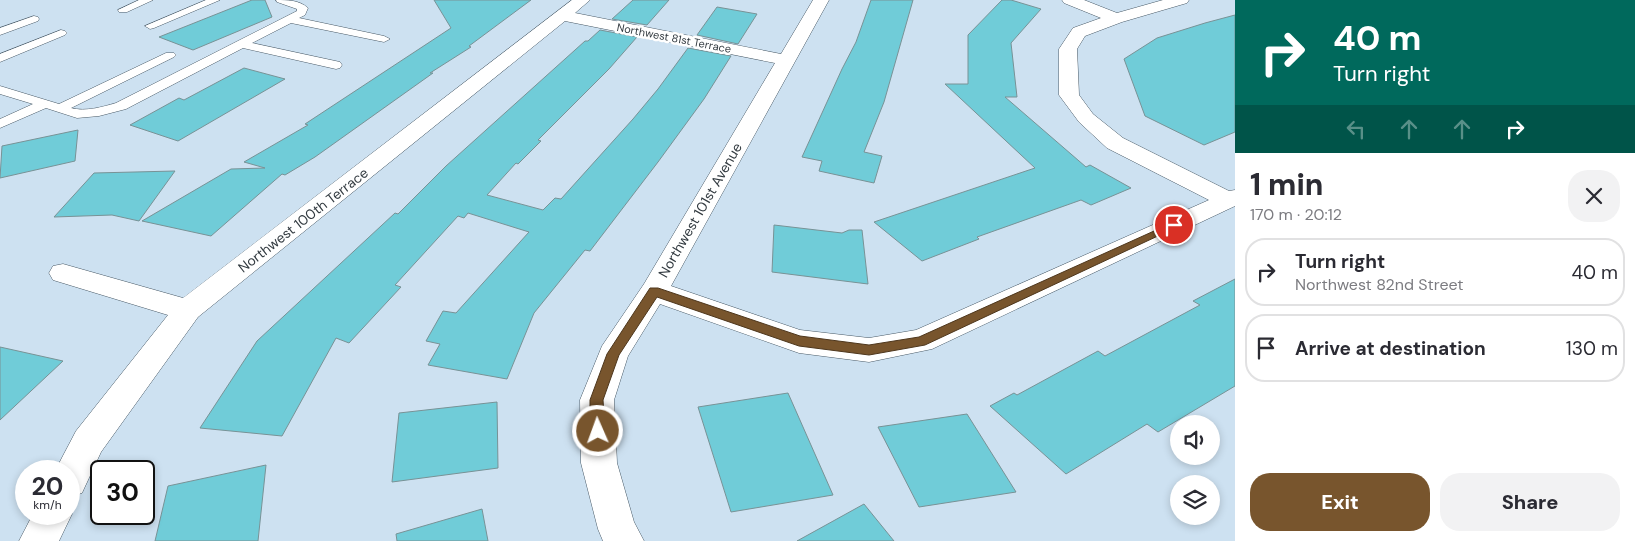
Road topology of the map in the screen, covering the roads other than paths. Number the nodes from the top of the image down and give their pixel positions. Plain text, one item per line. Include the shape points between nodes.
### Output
1 (148, 0) edge
2 (215, 0) edge
3 (281, 0) edge
4 (582, 0) edge
5 (821, 0) edge
6 (1070, 0) edge
7 (1181, 0) edge
8 (123, 10) dead end
9 (563, 16) junction
10 (1116, 18) junction
11 (34, 19) dead end
12 (289, 20) junction
13 (150, 26) dead end
14 (0, 32) edge
15 (62, 33) dead end
16 (384, 39) dead end
17 (242, 44) junction
18 (170, 55) dead end
19 (0, 58) edge
20 (786, 60) junction
21 (336, 65) dead end
22 (0, 90) edge
23 (45, 104) junction
24 (61, 108) junction
25 (0, 124) edge
26 (1231, 198) edge
27 (63, 273) dead end
28 (654, 291) junction
29 (188, 310) junction
30 (79, 460) edge
31 (47, 525) edge
32 (39, 541) edge
33 (624, 541) edge

1 - 8 lane
2 - 13 lane
3 - 12 lane via 303,8 301,14
4 - 9 street, Northwest 100th Terrace
5 - 20 street, Northwest 101st Avenue
6 - 10 street
7 - 10 street
9 - 20 street, Northwest 81st Terrace
9 - 29 street, Northwest 100th Terrace
10 - 26 street via 1079,32 1068,49 1069,95 1086,118 1115,143
11 - 14 lane
12 - 16 lane
12 - 17 lane
15 - 19 lane
17 - 21 lane
17 - 24 lane via 122,106 77,114
18 - 24 lane
20 - 28 street, Northwest 101st Avenue
22 - 23 lane
23 - 24 lane
23 - 25 lane
26 - 28 street via 921,341 869,350 799,341
27 - 29 street
28 - 33 street, Northwest 101st Avenue via 613,354 596,400 599,463 617,529
29 - 30 street, Northwest 100th Terrace via 88,442
31 - 32 street

